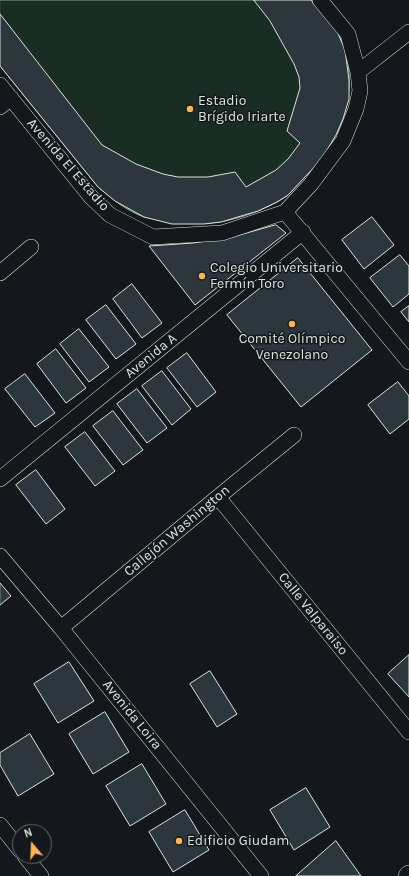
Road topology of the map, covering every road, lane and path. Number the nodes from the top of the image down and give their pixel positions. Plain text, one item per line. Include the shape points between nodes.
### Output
1 (320, 0) edge
2 (409, 32) edge
3 (358, 72) junction
4 (0, 85) edge
5 (5, 102) edge
6 (285, 212) junction
7 (303, 232) junction
8 (31, 247) dead end
9 (0, 273) edge
10 (409, 362) edge
11 (294, 436) dead end
12 (0, 479) edge
13 (218, 497) junction
14 (0, 556) edge
15 (61, 628) junction
16 (409, 732) edge
17 (0, 825) edge
18 (12, 840) edge
19 (31, 864) edge
20 (41, 876) edge
21 (261, 876) edge

1 - 3 street, Avenida El Estadio via 348,34
2 - 3 street
3 - 6 street, Avenida El Estadio via 360,91 356,109 343,141 311,184
4 - 5 street, Avenida El Estadio
5 - 6 street, Avenida El Estadio via 110,215 153,237 222,234
6 - 7 street
7 - 10 street
7 - 12 street, Avenida A
8 - 9 street
11 - 13 street, Callejón Washington
13 - 15 street, Callejón Washington
13 - 16 street, Calle Valparaiso
14 - 15 street, Avenida Loira
15 - 21 street, Avenida Loira
17 - 18 street
19 - 20 street

